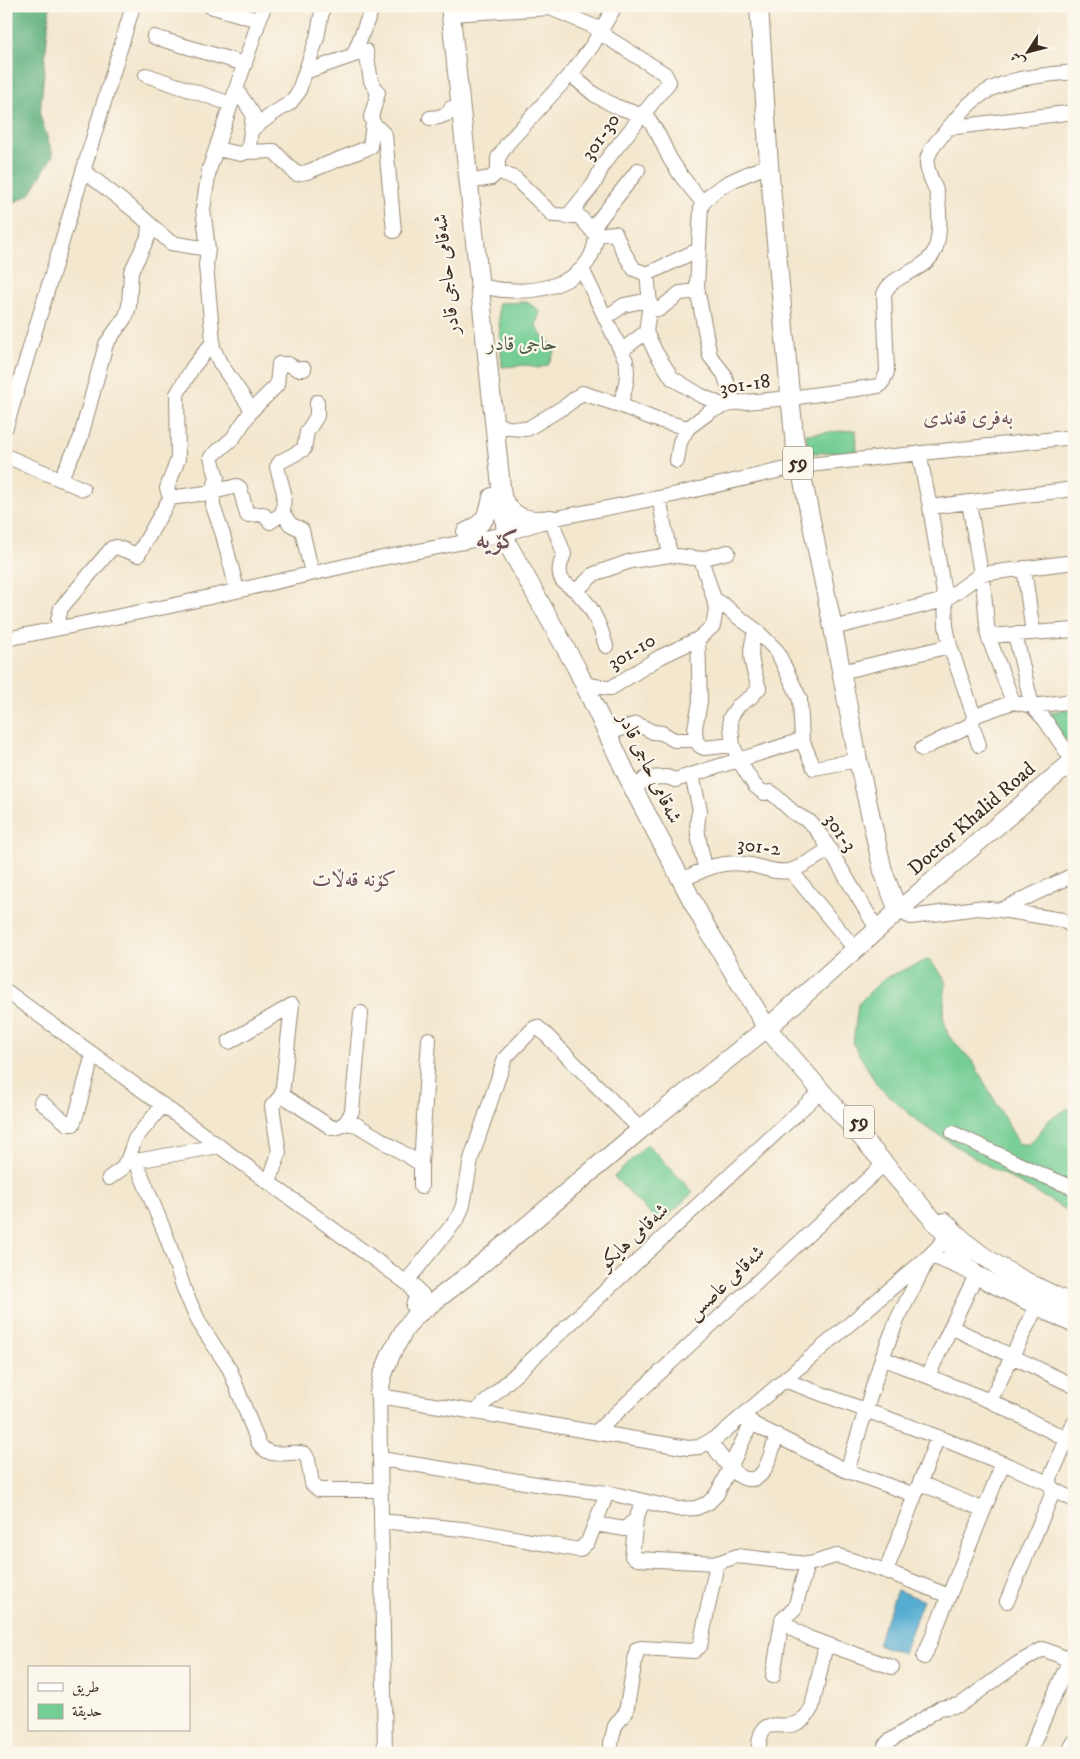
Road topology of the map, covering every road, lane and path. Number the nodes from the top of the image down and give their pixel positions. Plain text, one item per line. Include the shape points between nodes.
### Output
1 (133, 6) edge
2 (210, 6) edge
3 (264, 6) edge
4 (323, 6) edge
5 (373, 6) edge
6 (616, 6) edge
7 (759, 6) edge
8 (447, 9) edge
9 (258, 20) junction
10 (601, 32) junction
11 (154, 37) dead end
12 (360, 53) junction
13 (245, 64) junction
14 (305, 72) junction
15 (1074, 72) edge
16 (570, 74) junction
17 (146, 75) dead end
18 (236, 88) junction
19 (231, 104) junction
20 (451, 108) junction
21 (1074, 112) edge
22 (643, 113) junction
23 (430, 118) dead end
24 (373, 123) junction
25 (948, 128) junction
26 (251, 130) junction
27 (216, 149) junction
28 (246, 152) junction
29 (770, 165) junction
30 (638, 170) dead end
31 (84, 171) junction
32 (498, 171) junction
33 (468, 182) junction
34 (703, 203) junction
35 (567, 217) junction
36 (149, 224) junction
37 (394, 231) dead end
38 (594, 232) junction
39 (208, 249) junction
40 (698, 250) junction
41 (582, 269) junction
42 (647, 274) junction
43 (479, 286) junction
44 (698, 292) junction
45 (649, 305) junction
46 (605, 318) junction
47 (646, 332) junction
48 (212, 345) junction
49 (621, 351) junction
50 (304, 369) dead end
51 (790, 398) junction
52 (317, 402) dead end
53 (729, 404) junction
54 (620, 405) junction
55 (252, 410) junction
56 (495, 424) junction
57 (6, 427) edge
58 (688, 428) junction
59 (1074, 437) edge
60 (919, 453) junction
61 (6, 456) edge
62 (676, 462) dead end
63 (799, 466) junction
64 (60, 479) junction
65 (83, 489) dead end
66 (1074, 489) edge
67 (213, 492) junction
68 (170, 498) junction
69 (497, 498) junction
70 (660, 498) junction
71 (969, 502) junction
72 (930, 507) junction
73 (282, 513) junction
74 (551, 519) junction
75 (466, 532) junction
76 (505, 534) junction
77 (728, 552) dead end
78 (670, 555) junction
79 (701, 559) junction
80 (1074, 562) edge
81 (310, 565) junction
82 (1024, 568) junction
83 (981, 574) junction
84 (235, 582) junction
85 (576, 591) junction
86 (714, 599) junction
87 (945, 600) junction
88 (58, 620) junction
89 (833, 628) junction
90 (756, 630) junction
91 (1074, 630) edge
92 (6, 631) edge
93 (1033, 633) junction
94 (1015, 634) junction
95 (988, 636) junction
96 (6, 639) edge
97 (698, 639) junction
98 (606, 646) dead end
99 (950, 646) junction
100 (841, 672) junction
101 (585, 685) junction
102 (1074, 701) edge
103 (1013, 702) junction
104 (1032, 706) junction
105 (973, 720) junction
106 (608, 733) junction
107 (696, 740) junction
108 (802, 740) junction
109 (733, 745) junction
110 (978, 745) dead end
111 (922, 749) dead end
112 (858, 760) junction
113 (1074, 760) edge
114 (739, 761) junction
115 (692, 776) junction
116 (634, 790) junction
117 (830, 850) junction
118 (705, 868) junction
119 (791, 871) junction
120 (1070, 877) dead end
121 (682, 880) junction
122 (897, 908) junction
123 (1000, 910) junction
124 (1070, 921) edge
125 (874, 924) junction
126 (850, 943) junction
127 (6, 991) edge
128 (361, 1014) dead end
129 (767, 1023) junction
130 (428, 1039) dead end
131 (229, 1042) dead end
132 (93, 1054) junction
133 (821, 1091) junction
134 (282, 1096) junction
135 (40, 1102) dead end
136 (163, 1105) junction
137 (346, 1123) junction
138 (634, 1123) junction
139 (953, 1132) dead end
140 (220, 1146) junction
141 (130, 1163) junction
142 (421, 1164) junction
143 (884, 1164) junction
144 (109, 1178) dead end
145 (269, 1182) junction
146 (420, 1188) dead end
147 (1074, 1188) edge
148 (951, 1234) junction
149 (930, 1255) junction
150 (985, 1258) junction
151 (976, 1276) junction
152 (422, 1295) junction
153 (1074, 1305) edge
154 (1037, 1306) junction
155 (1074, 1324) edge
156 (951, 1327) junction
157 (1012, 1356) junction
158 (882, 1358) junction
159 (928, 1376) junction
160 (784, 1380) junction
161 (1074, 1386) edge
162 (379, 1394) junction
163 (990, 1401) junction
164 (867, 1411) junction
165 (475, 1412) junction
166 (746, 1420) junction
167 (1074, 1423) edge
168 (596, 1432) junction
169 (777, 1435) junction
170 (938, 1437) junction
171 (1067, 1439) junction
172 (710, 1442) junction
173 (381, 1459) junction
174 (1003, 1464) junction
175 (730, 1470) junction
176 (847, 1471) junction
177 (1051, 1487) junction
178 (917, 1489) junction
179 (380, 1490) junction
180 (607, 1494) junction
181 (1074, 1500) edge
182 (643, 1501) junction
183 (984, 1510) junction
184 (636, 1519) junction
185 (381, 1521) junction
186 (595, 1524) junction
187 (717, 1563) junction
188 (807, 1564) junction
189 (886, 1571) junction
190 (949, 1596) junction
191 (1007, 1601) dead end
192 (782, 1620) junction
193 (826, 1644) junction
194 (1072, 1655) edge
195 (924, 1657) dead end
196 (892, 1667) dead end
197 (773, 1676) dead end
198 (1074, 1742) edge
199 (385, 1753) edge
200 (612, 1753) edge
201 (758, 1753) edge
202 (881, 1753) edge
203 (1029, 1753) edge
204 (1068, 1753) edge

1 - 31 street
2 - 9 street
3 - 9 street
4 - 14 street via 317,38
5 - 12 street via 364,25
6 - 10 street
7 - 29 main road, 59
8 - 10 street via 550,8
8 - 20 main road, شەقامی حاجی قادر
8 - 33 main road, شەقامی حاجی قادر
9 - 13 street
10 - 16 street
10 - 22 street, 301-30 via 665,74 669,82
11 - 13 street
12 - 14 street
12 - 24 street via 378,93 371,117
13 - 18 street
14 - 26 street via 298,93 290,103
15 - 25 street via 1025,77 998,86 974,100
16 - 22 street via 601,99
16 - 32 street via 507,144 498,158
17 - 19 street
18 - 19 street
18 - 26 street via 253,114
19 - 27 street
20 - 23 street via 450,114
20 - 69 main road, شەقامی حاجی قادر
21 - 25 street
22 - 34 street via 682,178
22 - 35 street, 301-30
24 - 28 street via 370,147 307,172 296,174 274,151
24 - 37 street via 385,135
25 - 51 street, 301-18 via 931,150 927,162 940,214 934,252 916,270 886,288 884,294 887,372 884,381 872,388
26 - 28 street
27 - 28 street
27 - 39 street via 203,209
29 - 34 street via 733,180
29 - 51 main road, 59
30 - 38 street
31 - 36 street
31 - 57 street
32 - 33 street via 491,178
32 - 35 street via 516,179 553,215
33 - 43 main road, شەقامی حاجی قادر
34 - 40 street
35 - 38 street via 579,216
36 - 39 street via 171,243
36 - 64 street via 148,237 131,272 130,306 106,344 80,440
38 - 41 street via 596,246
38 - 42 street via 615,234 634,269
39 - 48 street via 206,266
40 - 42 street
40 - 44 street
41 - 43 street via 564,282 547,288 508,291
41 - 46 street
42 - 45 street
43 - 56 main road, شەقامی حاجی قادر
44 - 45 street via 680,293 660,309
44 - 53 street via 710,356 724,374
45 - 46 street via 624,304
45 - 47 street
46 - 49 street
47 - 49 street
47 - 53 street via 672,378 700,395
48 - 55 street via 220,363
48 - 68 street via 193,367 177,394 178,459 167,488
49 - 54 street via 628,371
50 - 55 street via 279,364 277,385
51 - 53 street, 301-18
51 - 63 main road, 59
52 - 73 street via 317,416 307,432 304,449 277,465 284,495
53 - 58 street, 301-18 via 712,410
54 - 56 street via 582,393 527,429
54 - 58 street
55 - 67 street via 233,438 211,457 217,476
56 - 69 main road, شەقامی حاجی قادر
58 - 62 street, 301-18 via 680,442
59 - 60 street
60 - 63 street
60 - 72 street
61 - 64 street
63 - 70 street
63 - 89 main road, 59
64 - 65 street
66 - 71 street
67 - 68 street
67 - 73 street via 240,488 248,516 263,514 270,522
67 - 84 street via 213,506 224,535
68 - 88 street via 138,555 112,548 61,608
69 - 74 main road via 524,520
69 - 75 main road via 482,523
69 - 76 main road, شەقامی حاجی قادر
70 - 74 street
70 - 78 street
71 - 72 street
71 - 83 street
72 - 87 street
73 - 81 street via 289,523 302,531
74 - 76 street
74 - 85 street via 564,554 560,573 563,581
75 - 76 street via 484,527
75 - 81 street
76 - 96 street
76 - 101 main road, شەقامی حاجی قادر
77 - 79 street
78 - 79 street
78 - 85 street via 631,561 594,574
79 - 86 street
80 - 82 street
81 - 84 street
82 - 83 street
82 - 93 street
83 - 87 street
83 - 95 street
84 - 88 street
85 - 98 street via 601,628
86 - 90 street
86 - 97 street via 713,626
87 - 89 street
87 - 99 street
88 - 92 street
89 - 100 main road, 59
90 - 108 street via 777,651 800,699
90 - 109 street, 301-3 via 750,661 760,688 738,706 730,718
91 - 93 street
93 - 94 street
94 - 95 street
94 - 104 street
95 - 103 street
97 - 101 street, 301-10 via 660,657 612,688
97 - 107 street via 700,702
99 - 100 street
99 - 105 street
100 - 112 main road, 59
101 - 106 main road, شەقامی حاجی قادر
102 - 104 street
103 - 104 street
103 - 105 street
104 - 113 street
105 - 110 street
105 - 111 street
106 - 107 street via 637,724 674,740
106 - 116 main road, شەقامی حاجی قادر
107 - 109 street via 704,748
108 - 112 street via 814,768
108 - 114 street
109 - 114 street, 301-3
112 - 122 main road, 59 via 884,870
113 - 122 main road, Doctor Khalid Road
114 - 115 street
114 - 117 street, 301-3 via 755,786 764,793 771,792 794,813 810,822
115 - 116 street via 675,780 667,776 646,778
115 - 118 street via 700,810 699,834
116 - 121 main road, شەقامی حاجی قادر
117 - 119 street, 301-2
117 - 125 street, 301-3
118 - 119 street, 301-2 via 740,864 772,872
118 - 121 street, 301-2
119 - 126 street
120 - 123 street
121 - 129 main road, شەقامی حاجی قادر via 705,925
122 - 123 street via 911,917 977,908
122 - 125 main road
122 - 129 main road
123 - 124 street
125 - 126 main road
126 - 129 main road
127 - 132 street
128 - 137 street via 352,1111
129 - 133 main road, 59
129 - 138 main road
129 - 148 main road, 59
129 - 152 main road via 652,1120
130 - 142 street
131 - 134 street via 292,1005
132 - 135 street via 73,1124 68,1124
132 - 136 street
133 - 143 main road, 59
133 - 165 street, شه‌قامی هایكو
134 - 137 street via 332,1128
134 - 145 street via 272,1106 279,1153
136 - 140 street
136 - 141 street via 135,1139
137 - 142 street via 357,1125
138 - 152 main road
138 - 152 street via 543,1032 533,1029 505,1058 471,1159 463,1204
139 - 147 street
140 - 141 street
140 - 145 street
141 - 144 street
141 - 179 street via 167,1238 200,1324 230,1370 262,1450 268,1454 304,1454 312,1484 319,1490
142 - 146 street
143 - 148 main road, 59
143 - 168 street, شه‌قامی عاصس
145 - 152 street
148 - 149 street
148 - 150 main road, 59
148 - 151 main road, 59 via 952,1250
149 - 151 street
149 - 158 street
149 - 160 street
150 - 151 main road
150 - 153 main road, 59
151 - 154 main road, 59
151 - 156 street
152 - 162 main road via 395,1345
154 - 155 main road, 59
154 - 157 street
156 - 157 street
156 - 159 street
157 - 161 street
157 - 163 street
158 - 159 street
158 - 164 street
159 - 163 street
160 - 164 street
160 - 166 street
162 - 165 street
162 - 173 street
163 - 171 street
164 - 170 street
164 - 176 street
165 - 168 street
166 - 169 street
166 - 172 street
166 - 175 street
167 - 171 street
168 - 172 street via 688,1448
169 - 175 street via 764,1471 759,1476 752,1479 742,1477
169 - 176 street
170 - 174 street
170 - 178 street
171 - 177 street
172 - 175 street
173 - 179 street
173 - 180 street
174 - 177 street
174 - 183 street
175 - 182 street via 717,1494 696,1508 677,1509
176 - 178 street
177 - 181 street
177 - 191 street
178 - 183 street
178 - 189 street
179 - 185 street
180 - 182 street
180 - 186 street
182 - 184 street
183 - 190 street
184 - 186 street via 624,1529
184 - 187 street via 632,1556 637,1559
185 - 186 street via 471,1530 579,1550 588,1542
185 - 199 street
187 - 188 street via 737,1556
187 - 200 street via 700,1646 694,1651 637,1649 626,1712 615,1726
188 - 189 street via 838,1556
188 - 192 street via 795,1608
189 - 190 street
190 - 195 street
192 - 193 street via 796,1631
192 - 197 street
193 - 196 street
193 - 201 street via 808,1716 794,1725 767,1727 763,1730
194 - 202 street via 1043,1649 960,1705 940,1708 888,1742
194 - 203 street
198 - 204 street

